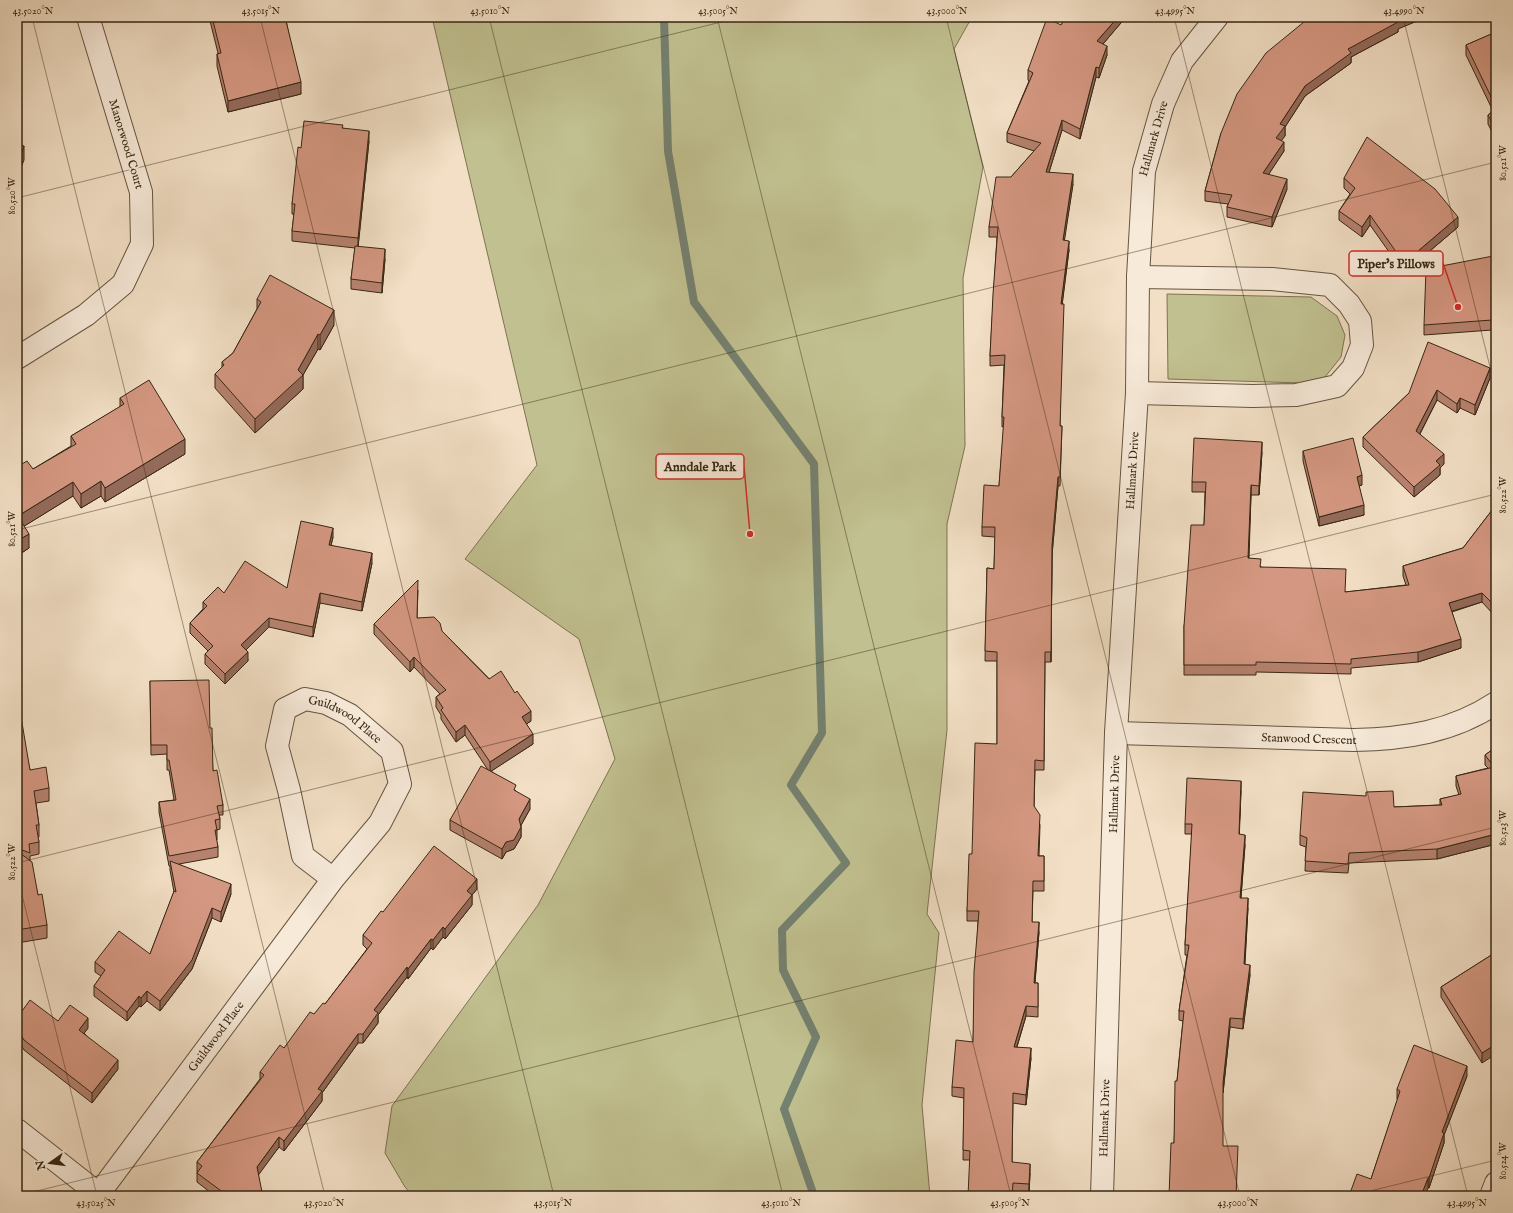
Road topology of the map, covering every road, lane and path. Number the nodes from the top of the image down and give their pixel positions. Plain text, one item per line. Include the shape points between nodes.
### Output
1 (88, 17) edge
2 (1218, 17) edge
3 (1138, 277) junction
4 (17, 358) edge
5 (1137, 393) junction
6 (1496, 703) edge
7 (1116, 733) junction
8 (333, 879) junction
9 (17, 1130) edge
10 (1496, 1183) edge
11 (99, 1195) edge
12 (1102, 1196) edge
13 (1491, 1196) edge

1 - 4 street, Manorwood Court via 141,192 142,244 123,284 86,315
2 - 3 street, Hallmark Drive via 1182,61 1162,104 1144,171
3 - 5 street, Hallmark Drive
3 - 5 street via 1272,279 1330,285 1350,304 1360,321 1362,345 1353,368 1337,386 1296,395
5 - 7 street, Hallmark Drive
6 - 7 street, Stanwood Crescent via 1484,711 1450,725 1389,739
7 - 12 street, Hallmark Drive
8 - 8 street, Guildwood Place via 380,823 400,784 392,751 350,715 326,703 305,699 285,709 277,746 302,856
8 - 11 street, Guildwood Place
9 - 11 street
10 - 13 street

